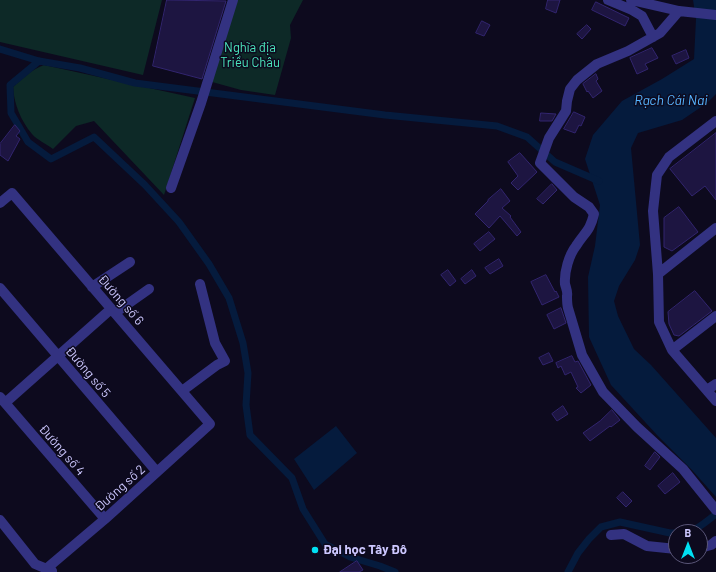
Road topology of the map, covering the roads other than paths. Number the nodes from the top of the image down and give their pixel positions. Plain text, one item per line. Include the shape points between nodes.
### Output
1 (233, 0) edge
2 (608, 0) edge
3 (631, 0) edge
4 (684, 12) junction
5 (716, 15) edge
6 (652, 37) junction
7 (716, 121) edge
8 (171, 188) dead end
9 (0, 203) edge
10 (716, 228) edge
11 (130, 262) dead end
12 (658, 274) junction
13 (200, 284) dead end
14 (92, 287) junction
15 (0, 288) edge
16 (149, 289) dead end
17 (113, 311) junction
18 (716, 316) edge
19 (672, 350) junction
20 (57, 356) junction
21 (716, 384) edge
22 (707, 390) junction
23 (182, 391) junction
24 (2, 400) edge
25 (716, 401) edge
26 (210, 424) joint
27 (157, 472) junction
28 (716, 510) edge
29 (105, 519) junction
30 (0, 520) edge
31 (610, 534) dead end
32 (668, 548) edge
33 (50, 570) edge

1 - 8 street
2 - 6 street via 642,16
3 - 4 street
4 - 5 street
4 - 6 street
6 - 28 street via 597,64 577,80 570,89 566,111 550,138 540,164 594,214 589,229 575,246 567,267 565,283 568,296 566,301 582,355 603,392 683,469
7 - 12 street via 669,157 657,175 653,211
9 - 14 street, Đường số 6 via 12,193
10 - 12 street
11 - 14 street
12 - 19 street via 659,322
13 - 23 street via 215,343 225,361
14 - 17 street, Đường số 6
15 - 20 street, Đường số 5
16 - 17 street
17 - 20 street
17 - 23 street, Đường số 6
18 - 19 street
19 - 22 street
20 - 24 street
20 - 27 street, Đường số 5
21 - 22 street
22 - 25 street
23 - 26 street, Đường số 6
24 - 29 street, Đường số 4
26 - 27 street, Đường số 2
27 - 29 street, Đường số 2
29 - 33 street, Đường số 2
30 - 33 street via 35,564
31 - 32 street via 624,534 647,546

